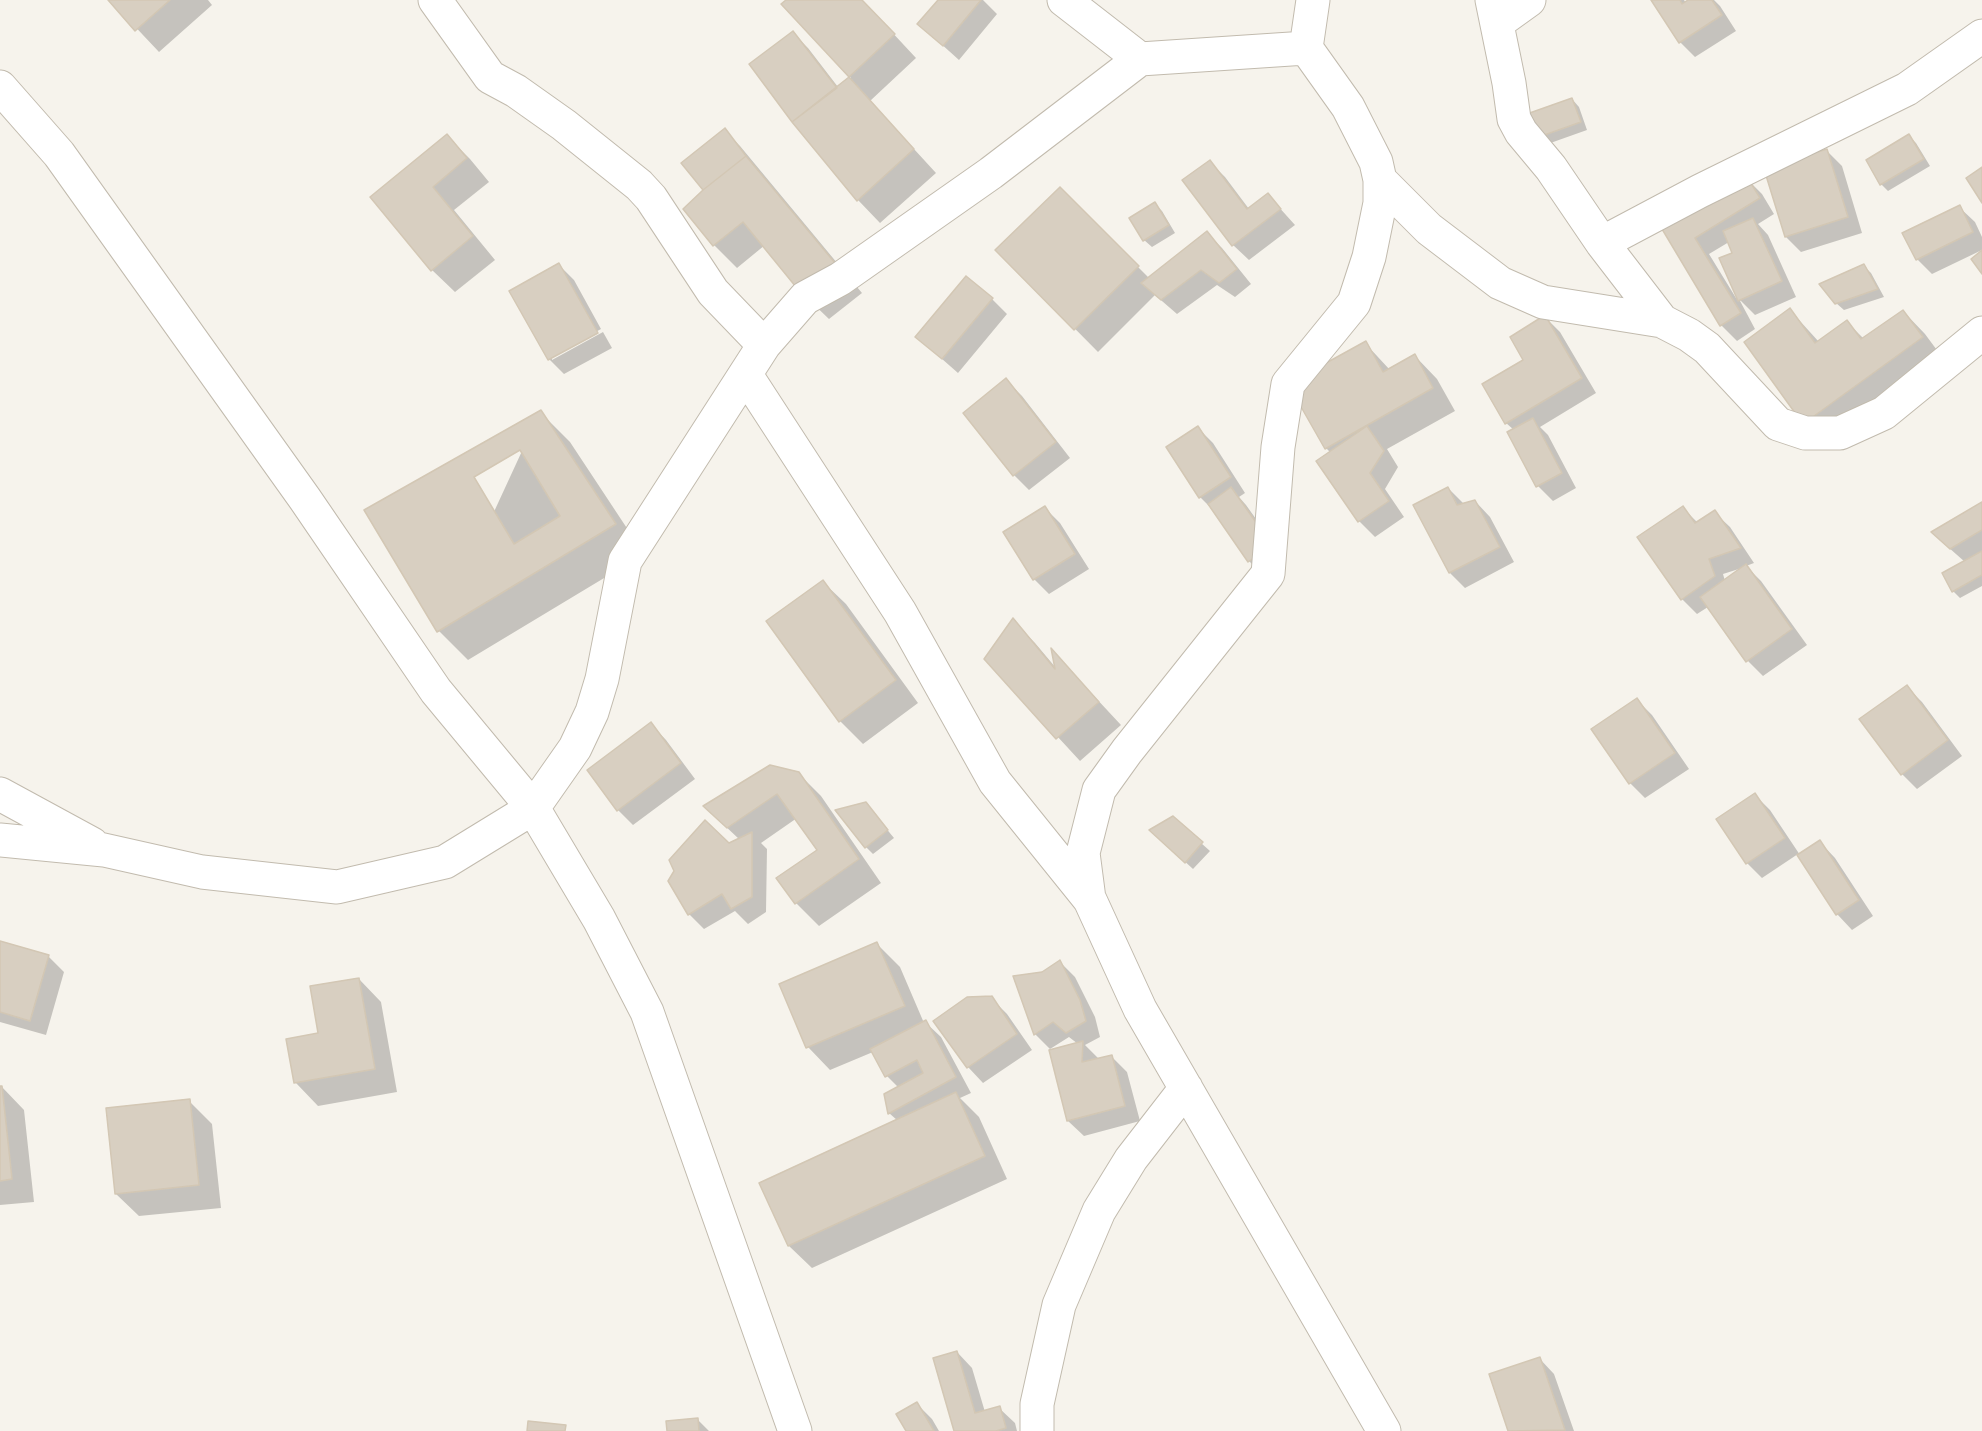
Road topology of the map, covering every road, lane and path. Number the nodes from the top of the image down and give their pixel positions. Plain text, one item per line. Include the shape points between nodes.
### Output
1 (435, 0) edge
2 (1064, 0) edge
3 (1313, 0) edge
4 (1529, 0) edge
5 (1494, 12) edge
6 (1982, 36) edge
7 (1306, 48) junction
8 (1140, 59) junction
9 (0, 87) edge
10 (1380, 180) junction
11 (1602, 243) junction
12 (1662, 321) junction
13 (1982, 333) edge
14 (764, 345) junction
15 (746, 375) junction
16 (0, 794) edge
17 (533, 808) junction
18 (0, 840) edge
19 (104, 850) junction
20 (1090, 900) junction
21 (1186, 1088) junction
22 (795, 1431) edge
23 (1037, 1431) edge
24 (1384, 1431) edge

1 - 14 street via 490,77 564,125 639,185 714,292
2 - 8 street
3 - 7 street
4 - 5 street
5 - 11 street via 1514,119
6 - 11 street via 1907,90
7 - 8 street
7 - 10 street via 1348,107 1376,162
8 - 14 street via 991,173 840,279 805,297
9 - 17 street via 59,154 436,691
10 - 12 street via 1429,229 1500,283 1543,302
10 - 20 street via 1370,257 1354,303 1288,384 1278,447 1268,574 1099,790 1083,853
11 - 12 street
12 - 13 street via 1707,348 1778,424 1805,433 1840,434 1884,412
14 - 15 street
15 - 17 street via 626,561 592,712 575,748
15 - 20 street via 900,612 995,782
16 - 19 street
17 - 19 street via 445,862 337,887 202,872
17 - 22 street via 599,919 647,1012
18 - 19 street
20 - 21 street via 1140,1009
21 - 23 street via 1131,1159 1099,1211 1059,1305 1037,1404
21 - 24 street

